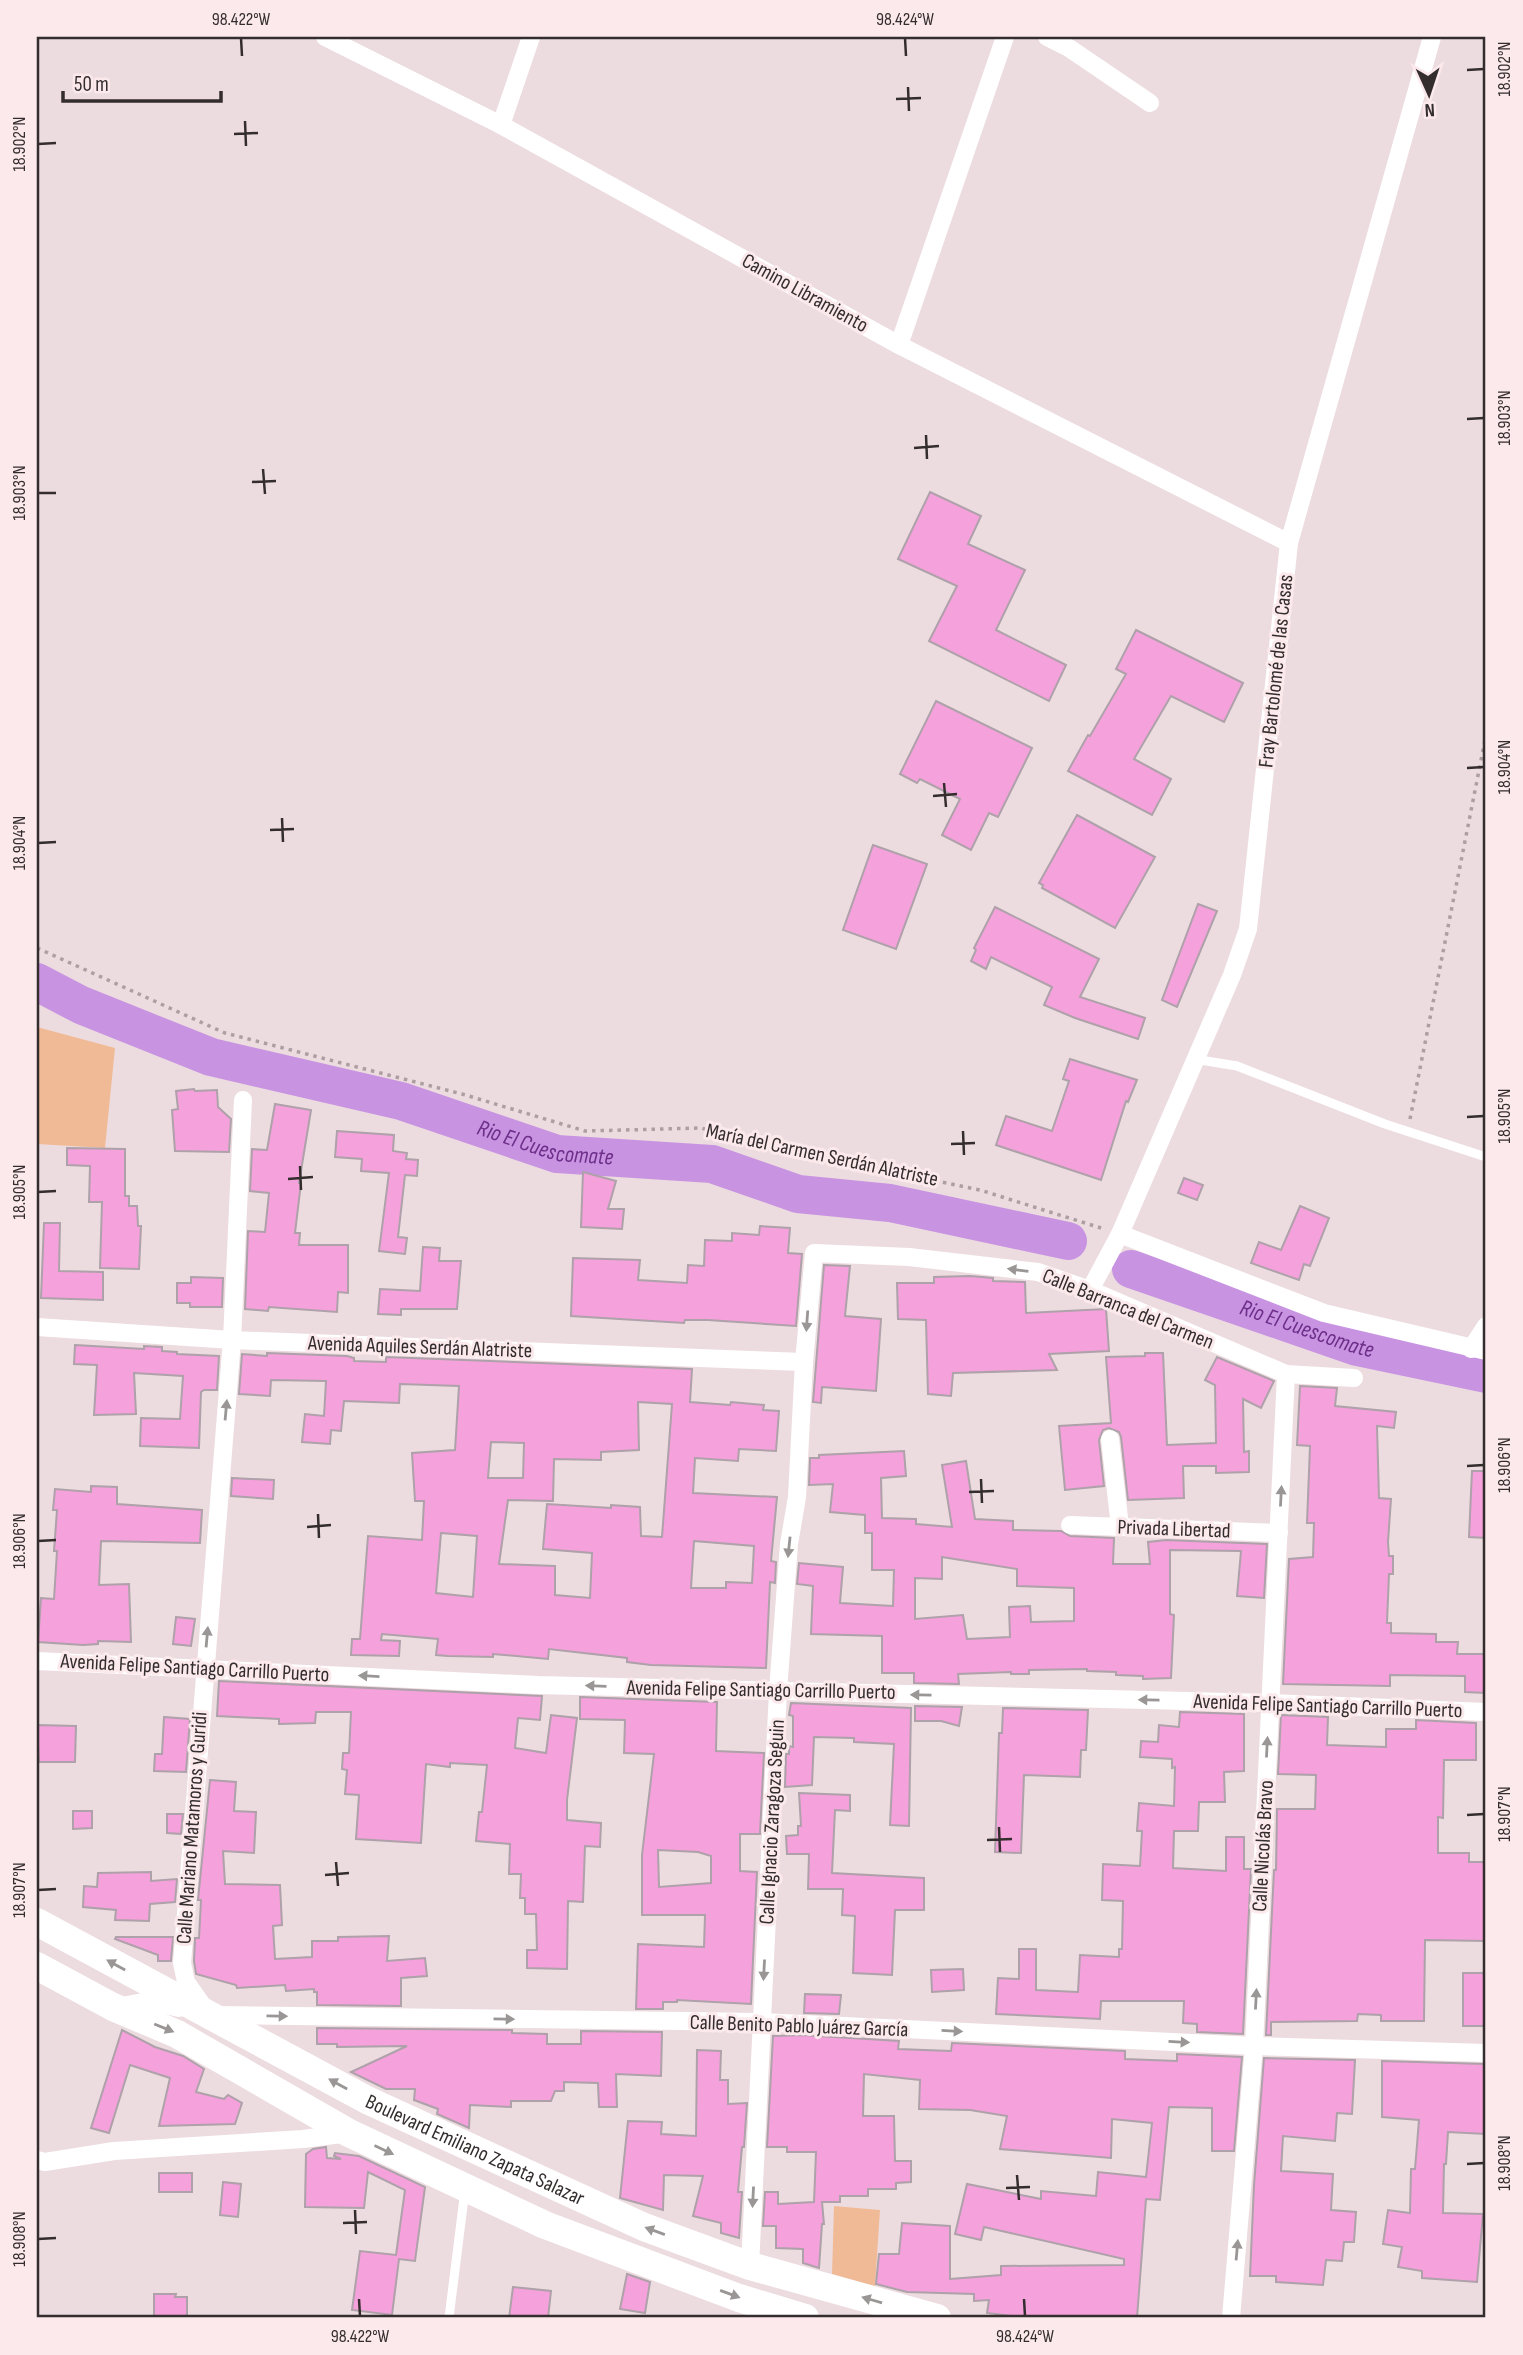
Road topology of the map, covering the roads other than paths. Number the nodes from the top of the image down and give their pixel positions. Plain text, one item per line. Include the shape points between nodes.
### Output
1 (325, 37) edge
2 (531, 37) edge
3 (1005, 37) edge
4 (1047, 37) edge
5 (1432, 37) edge
6 (1072, 42) edge
7 (1150, 103) dead end
8 (502, 125) junction
9 (899, 345) junction
10 (1289, 543) junction
11 (1194, 1059) junction
12 (243, 1100) dead end
13 (1486, 1157) edge
14 (1117, 1240) junction
15 (814, 1253) joint
16 (1093, 1284) junction
17 (1486, 1326) edge
18 (37, 1327) edge
19 (232, 1340) junction
20 (1479, 1350) edge
21 (804, 1362) junction
22 (1286, 1374) junction
23 (1354, 1378) dead end
24 (1110, 1439) dead end
25 (1070, 1525) dead end
26 (1121, 1527) junction
27 (1279, 1533) junction
28 (37, 1661) edge
29 (204, 1668) junction
30 (778, 1691) junction
31 (1269, 1703) junction
32 (1486, 1712) edge
33 (37, 1922) edge
34 (37, 1966) edge
35 (113, 2007) junction
36 (208, 2015) junction
37 (761, 2022) junction
38 (237, 2028) junction
39 (1254, 2046) junction
40 (1486, 2053) edge
41 (214, 2056) junction
42 (349, 2133) junction
43 (37, 2160) edge
44 (466, 2189) junction
45 (750, 2266) junction
46 (449, 2318) edge
47 (804, 2318) edge
48 (937, 2318) edge
49 (1231, 2318) edge

1 - 8 street, Camino Libramiento
2 - 8 street
3 - 9 street
4 - 6 street
5 - 10 street, Fray Bartolomé de las Casas
6 - 7 street
8 - 9 street, Camino Libramiento
9 - 10 street, Camino Libramiento
10 - 11 street, Fray Bartolomé de las Casas via 1248,929
11 - 13 lane via 1237,1066
11 - 14 street, Fray Bartolomé de las Casas
12 - 19 street, Calle Mariano Matamoros y Guridi
14 - 16 street, Fray Bartolomé de las Casas
14 - 20 street via 1324,1313
16 -> 15 street, Calle Barranca del Carmen via 1038,1272 909,1257
15 -> 21 street, Calle Ignacio Zaragoza Seguin
16 - 22 street, Calle Barranca del Carmen
17 - 20 street
18 - 19 street, Avenida Aquiles Serdán Alatriste
19 - 21 street, Avenida Aquiles Serdán Alatriste
29 -> 19 street, Calle Mariano Matamoros y Guridi
21 -> 30 street, Calle Ignacio Zaragoza Seguin via 797,1497
22 - 23 street, Calle Barranca del Carmen
27 -> 22 street, Calle Nicolás Bravo
24 - 26 street
25 - 26 street, Privada Libertad
26 - 27 street, Privada Libertad
27 - 31 street, Calle Nicolás Bravo
28 - 29 street, Avenida Felipe Santiago Carrillo Puerto
30 -> 29 street, Avenida Felipe Santiago Carrillo Puerto via 537,1685
29 - 36 street, Calle Mariano Matamoros y Guridi via 182,1963 187,1982
31 -> 30 street, Avenida Felipe Santiago Carrillo Puerto
30 -> 37 street, Calle Ignacio Zaragoza Seguin
31 - 32 street, Avenida Felipe Santiago Carrillo Puerto
39 -> 31 street, Calle Nicolás Bravo
36 -> 33 main road, Boulevard Emiliano Zapata Salazar
34 - 35 main road, Boulevard Emiliano Zapata Salazar
35 - 36 street, Calle Benito Pablo Juárez García via 148,2001
35 -> 41 main road, Boulevard Emiliano Zapata Salazar via 177,2034
36 -> 37 street, Calle Benito Pablo Juárez García
36 - 38 main road, Boulevard Emiliano Zapata Salazar
37 -> 39 street, Calle Benito Pablo Juárez García
37 -> 45 street, Calle Ignacio Zaragoza Seguin
38 - 41 main road
45 -> 38 main road, Boulevard Emiliano Zapata Salazar via 643,2227 367,2100
39 - 40 street, Calle Benito Pablo Juárez García
49 -> 39 street, Calle Nicolás Bravo
41 - 42 main road, Boulevard Emiliano Zapata Salazar
42 - 43 street
42 -> 44 main road, Boulevard Emiliano Zapata Salazar
44 - 46 lane
44 -> 47 main road, Boulevard Emiliano Zapata Salazar via 545,2225
48 -> 45 main road, Boulevard Emiliano Zapata Salazar

